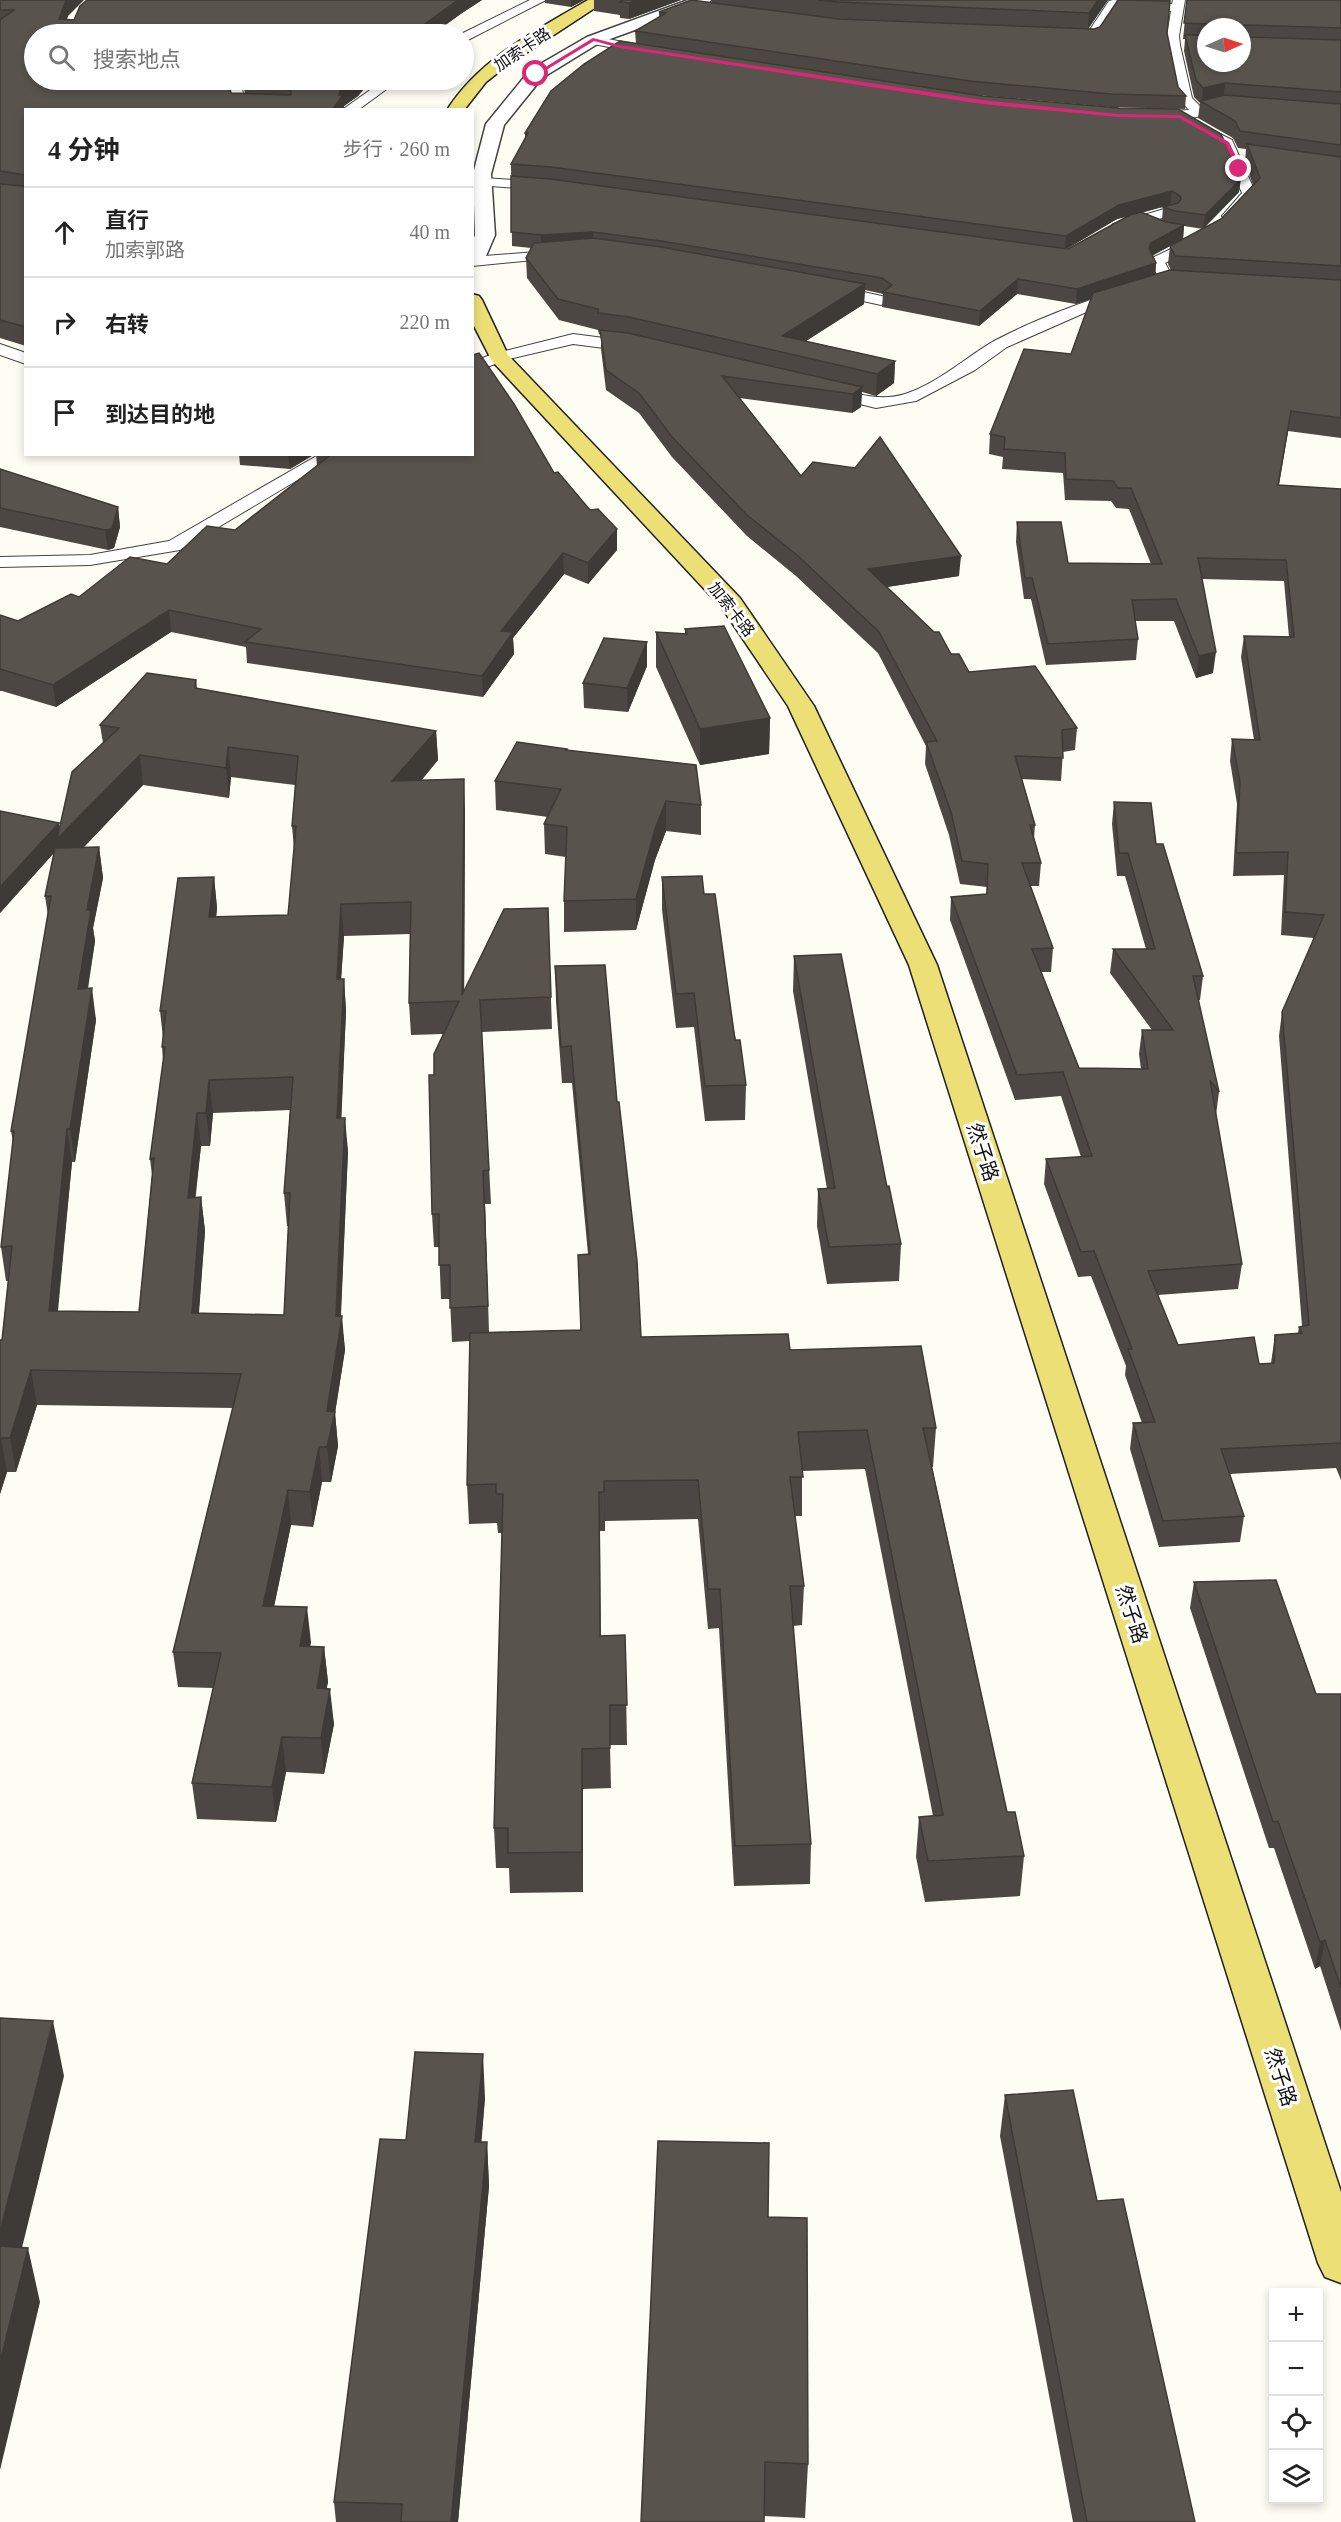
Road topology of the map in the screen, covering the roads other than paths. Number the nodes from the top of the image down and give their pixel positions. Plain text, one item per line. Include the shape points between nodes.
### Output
1 (540, 0) edge
2 (599, 0) edge
3 (1178, 4) edge
4 (700, 5) edge
5 (474, 33) edge
6 (1059, 33) edge
7 (593, 40) junction
8 (667, 54) edge
9 (474, 86) edge
10 (236, 90) edge
11 (377, 90) edge
12 (469, 90) edge
13 (1247, 107) edge
14 (267, 108) edge
15 (351, 108) edge
16 (456, 108) edge
17 (1198, 112) junction
18 (1138, 116) edge
19 (1180, 116) junction
20 (1232, 154) junction
21 (1252, 155) edge
22 (483, 182) junction
23 (562, 188) edge
24 (1171, 211) edge
25 (1141, 219) junction
26 (1160, 227) edge
27 (1179, 232) edge
28 (1212, 232) junction
29 (1107, 234) edge
30 (474, 254) edge
31 (573, 254) edge
32 (474, 262) edge
33 (1167, 281) junction
34 (1186, 282) edge
35 (812, 287) edge
36 (881, 300) edge
37 (474, 316) edge
38 (0, 349) edge
39 (651, 350) edge
40 (24, 358) edge
41 (480, 364) edge
42 (819, 390) edge
43 (330, 456) edge
44 (0, 562) edge
45 (923, 965) joint
46 (1341, 2263) edge

1 - 5 lane
2 - 9 main road, 加索卡路 via 502,59
3 - 6 lane via 1113,4 1094,35
3 - 17 lane via 1173,36 1180,45 1186,99
4 - 7 street
7 - 8 lane
7 - 22 street via 536,74 495,124
10 - 14 lane via 239,105
11 - 15 lane
12 - 16 main road, 加索卡路
13 - 17 lane via 1224,106
17 - 19 lane
18 - 19 lane
19 - 20 lane via 1227,143
20 - 21 lane
20 - 28 lane via 1249,194
22 - 23 lane
22 - 30 street via 485,235 479,252
24 - 25 lane
25 - 26 lane
25 - 29 lane
27 - 28 lane
28 - 33 lane via 1157,261
31 - 32 lane
33 - 34 lane
33 - 42 lane via 1086,307 1001,344 969,368 910,398 876,403
35 - 36 lane
37 - 41 main road, 加索卡路
38 - 40 lane
39 - 41 lane via 573,339
41 - 45 main road, 加索卡路 via 731,603 801,706
43 - 44 lane via 174,546 90,560
45 - 46 main road, 然子路

